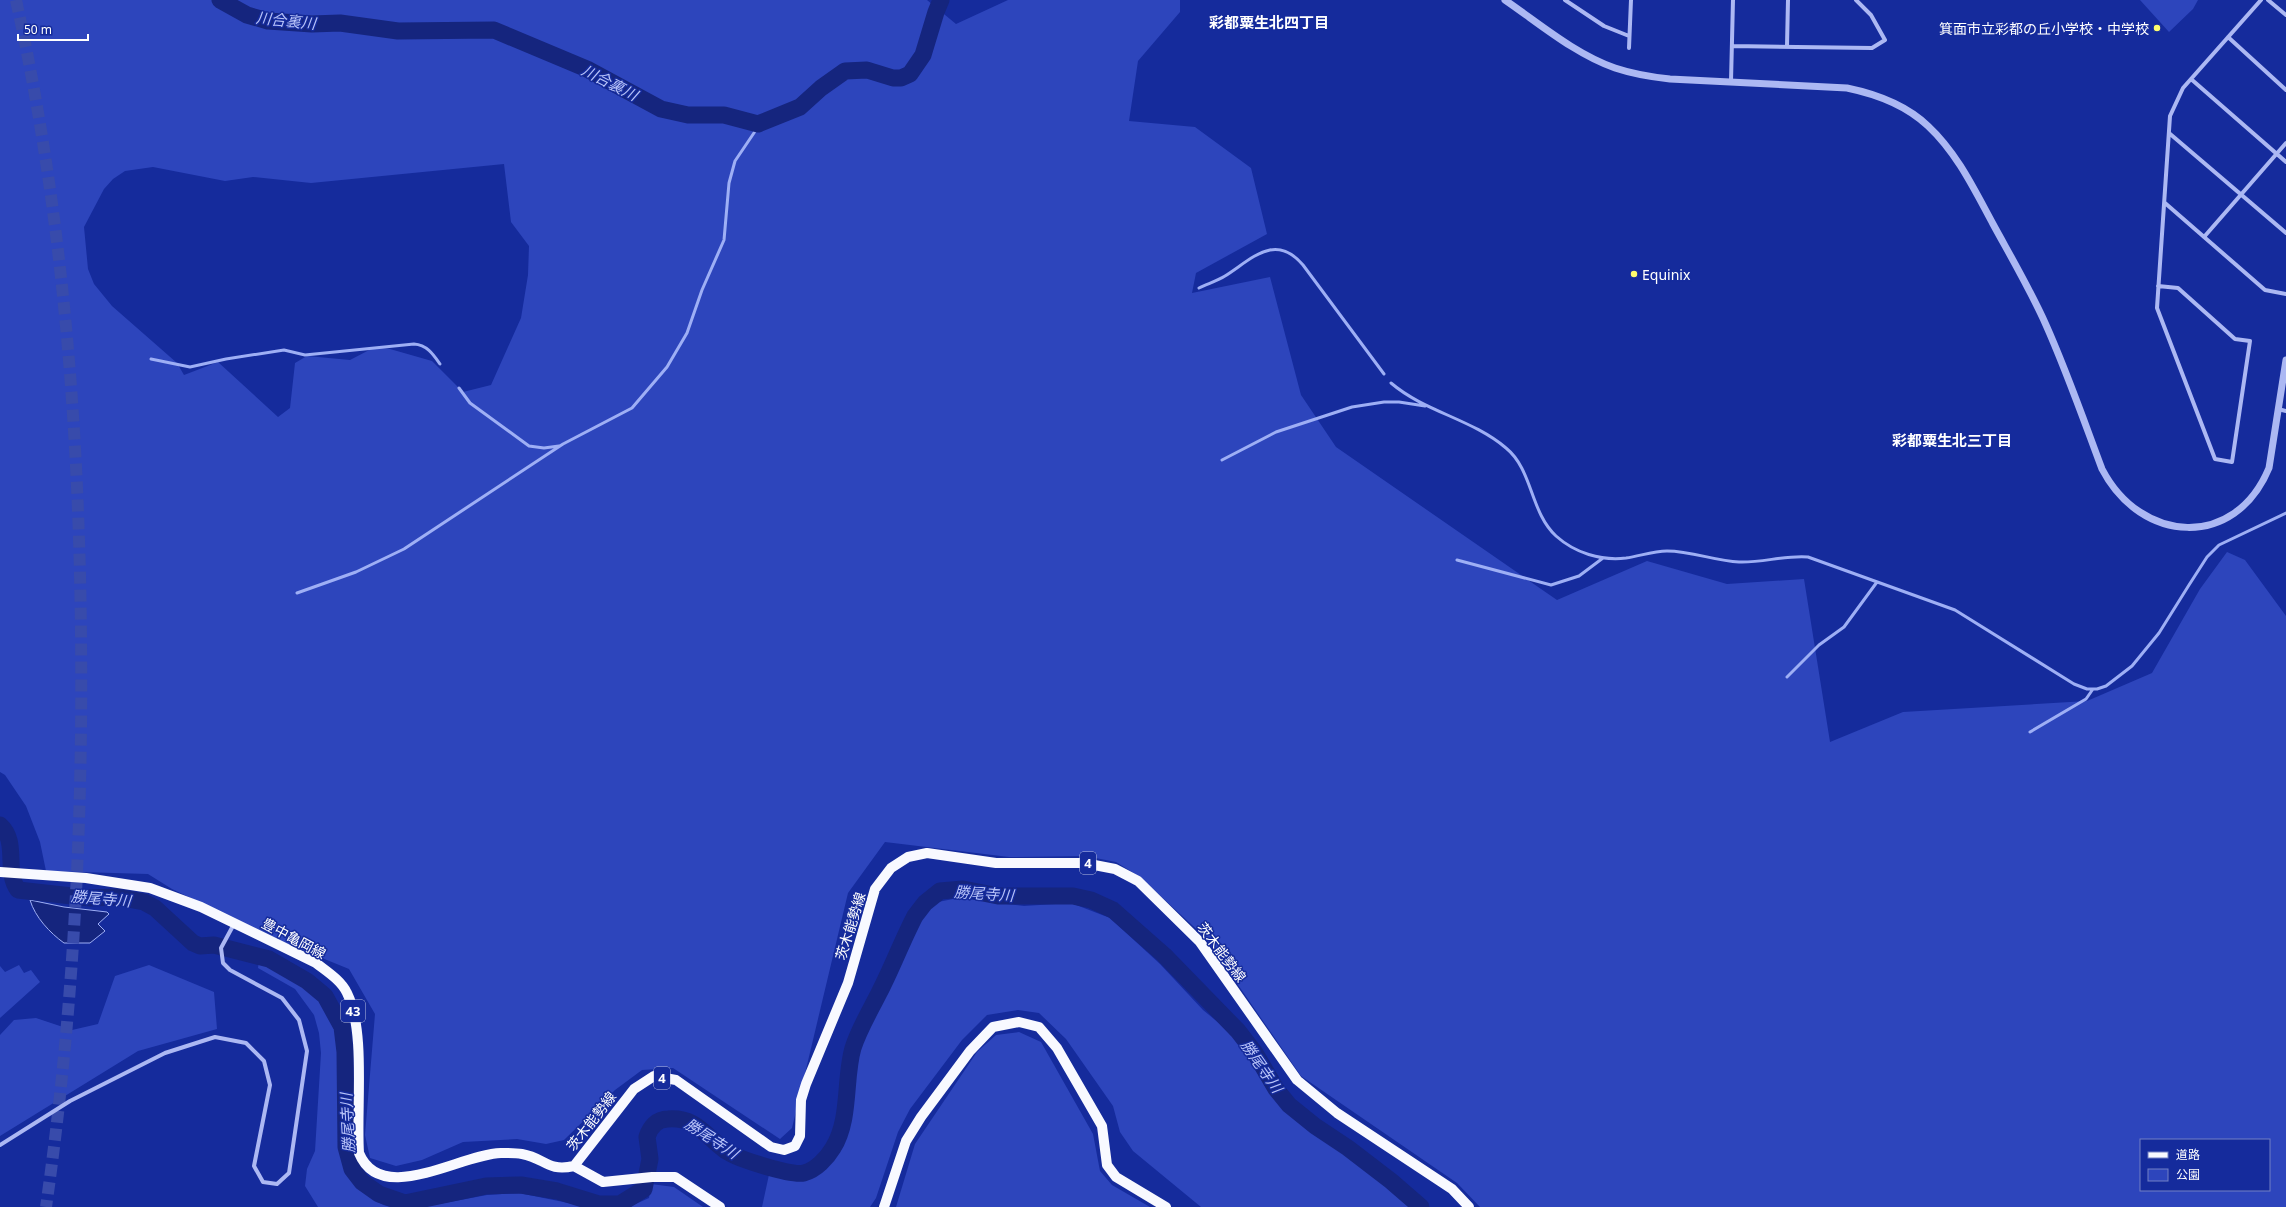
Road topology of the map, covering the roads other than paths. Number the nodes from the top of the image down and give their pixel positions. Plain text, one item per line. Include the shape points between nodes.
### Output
1 (1505, 0) edge
2 (1565, 0) edge
3 (1631, 0) edge
4 (1733, 0) edge
5 (1788, 0) edge
6 (1856, 0) edge
7 (2261, 0) edge
8 (2268, 0) edge
9 (2286, 15) edge
10 (1629, 36) junction
11 (2228, 37) junction
12 (1732, 46) junction
13 (1787, 46) junction
14 (1629, 48) dead end
15 (2192, 79) junction
16 (1731, 81) junction
17 (2286, 90) edge
18 (2169, 132) junction
19 (2286, 143) edge
20 (2277, 154) junction
21 (2286, 162) edge
22 (2241, 195) junction
23 (2165, 203) junction
24 (2286, 234) edge
25 (2204, 237) junction
26 (2158, 286) junction
27 (2286, 294) edge
28 (2286, 360) edge
29 (2282, 410) edge
30 (2, 873) edge
31 (234, 923) junction
32 (0, 1145) edge
33 (574, 1166) junction
34 (720, 1207) edge
35 (884, 1207) edge
36 (1166, 1207) edge
37 (1469, 1207) edge

1 - 16 street via 1574,48 1616,68 1644,76 1670,79
2 - 10 street via 1604,26
3 - 10 street
4 - 12 street
5 - 13 street
6 - 13 street via 1872,15 1885,40 1872,48
7 - 11 street
8 - 9 street
10 - 14 street
11 - 15 street
11 - 17 street
12 - 13 street
12 - 16 street
15 - 18 street via 2176,100 2170,116
15 - 20 street
16 - 29 street via 1825,86 1866,92 1908,110 1945,143 1963,169 2046,324 2109,484 2133,510 2163,525 2199,527 2228,517 2246,505 2263,482 2269,468
18 - 22 street
18 - 23 street
19 - 20 street
20 - 21 street
20 - 22 street
22 - 24 street
22 - 25 street
23 - 25 street
23 - 26 street
25 - 27 street via 2265,290
26 - 26 street via 2157,308 2215,459 2232,462 2250,341 2235,339 2178,288
28 - 29 street
30 - 31 main road, 豊中亀岡線 / 43 via 86,878 144,886 189,902
31 - 32 street via 220,953 223,963 230,970 282,998 299,1020 307,1051 289,1173 277,1184 263,1182 254,1166 270,1085 264,1062 246,1043 215,1037 158,1057 70,1101
31 - 33 main road, 豊中亀岡線 / 43 via 316,963 346,992 355,1018 359,1153 363,1165 376,1176 394,1181 418,1178 476,1158 500,1153 523,1154 553,1168
33 - 34 main road, 茨木能勢線 via 603,1182 676,1177
33 - 37 main road, 茨木能勢線 / 4 via 634,1089 654,1076 676,1080 771,1147 784,1150 794,1146 800,1136 801,1100 806,1084 848,983 875,889 891,868 908,857 927,853 996,863 1084,863 1115,868 1138,881 1200,942 1297,1080 1337,1113 1452,1189
35 - 36 main road via 906,1141 921,1117 970,1051 993,1027 1019,1022 1039,1027 1057,1048 1102,1126 1107,1165 1116,1177

